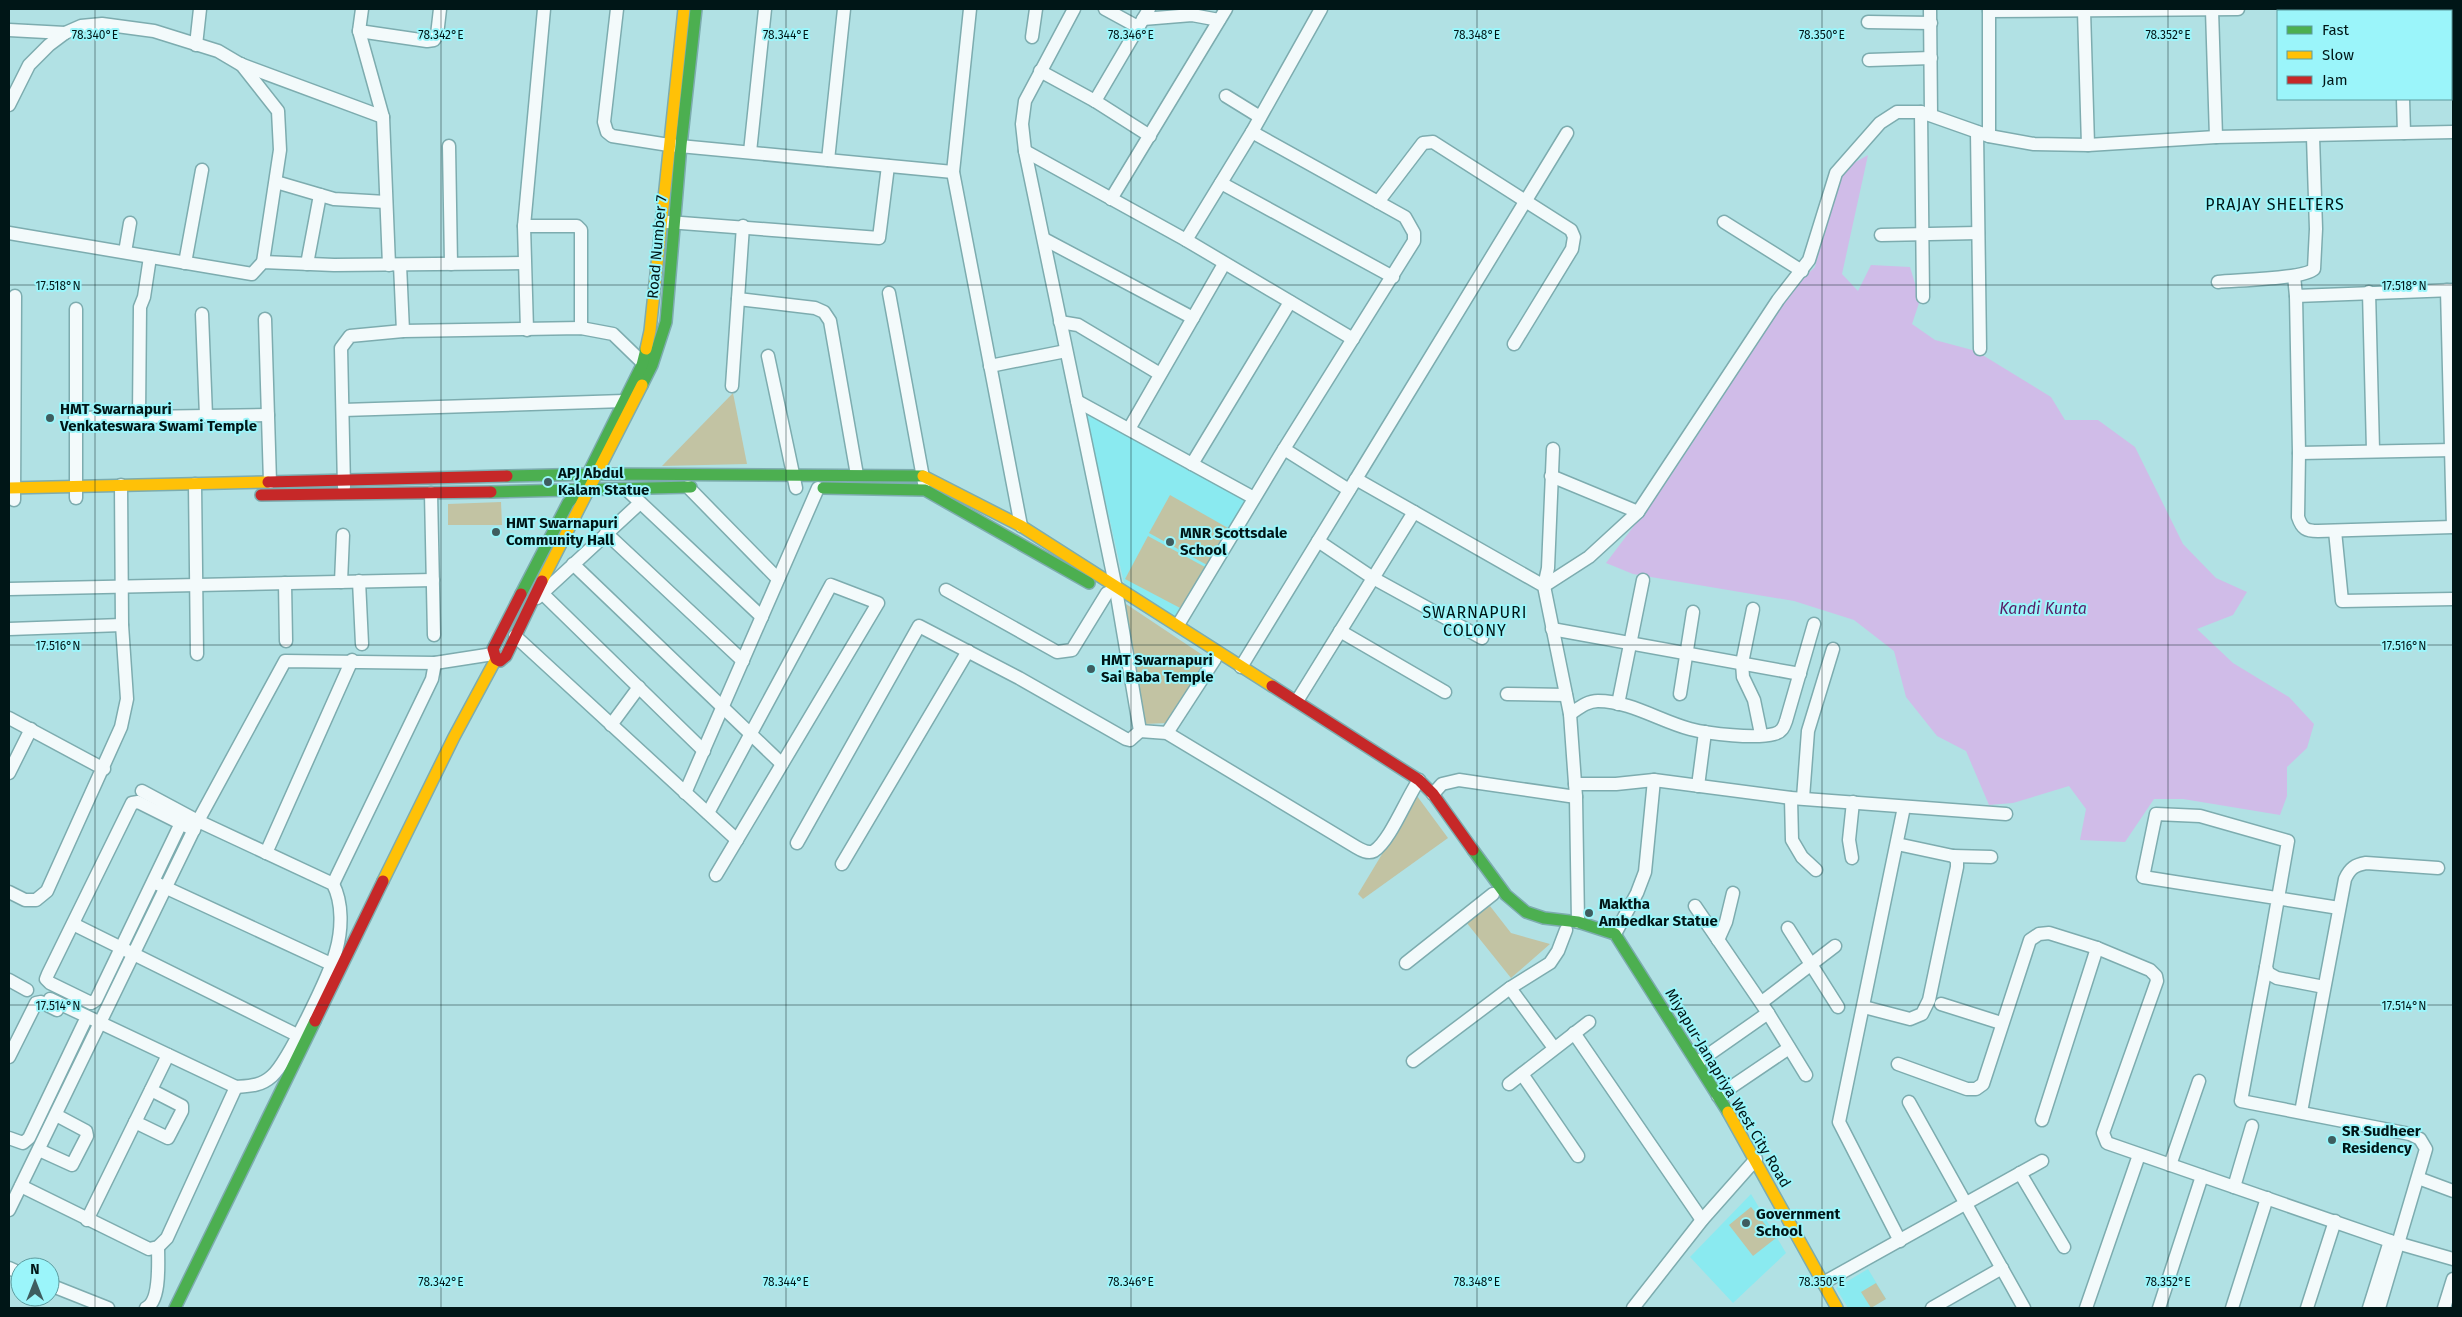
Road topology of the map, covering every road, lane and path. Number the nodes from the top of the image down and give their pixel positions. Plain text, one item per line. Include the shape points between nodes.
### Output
1 (200, 9) edge
2 (362, 9) edge
3 (440, 9) edge
4 (544, 9) edge
5 (617, 9) edge
6 (684, 9) edge
7 (696, 9) edge
8 (765, 9) edge
9 (844, 9) edge
10 (970, 9) edge
11 (1036, 9) edge
12 (1074, 9) edge
13 (1104, 9) edge
14 (1321, 9) edge
15 (1930, 9) edge
16 (2146, 9) edge
17 (2198, 9) edge
18 (2238, 9) edge
19 (1989, 10) edge
20 (2040, 10) edge
21 (2212, 10) edge
22 (2084, 11) junction
23 (1223, 14) edge
24 (1143, 18) edge
25 (1868, 22) dead end
26 (1931, 23) junction
27 (9, 30) edge
28 (359, 32) junction
29 (65, 33) junction
30 (1032, 37) dead end
31 (196, 45) junction
32 (1931, 58) junction
33 (1869, 60) dead end
34 (240, 64) junction
35 (1040, 71) junction
36 (1226, 96) dead end
37 (2403, 100) edge
38 (1094, 101) junction
39 (9, 105) edge
40 (1926, 113) junction
41 (383, 117) junction
42 (1260, 117) junction
43 (1252, 132) junction
44 (2453, 132) edge
45 (1567, 133) dead end
46 (2404, 133) junction
47 (1983, 134) junction
48 (1150, 136) junction
49 (2313, 137) junction
50 (2216, 138) junction
51 (675, 145) junction
52 (2088, 145) junction
53 (449, 146) dead end
54 (1025, 151) junction
55 (750, 152) junction
56 (828, 160) junction
57 (888, 166) junction
58 (202, 170) dead end
59 (953, 172) junction
60 (276, 182) junction
61 (1221, 183) junction
62 (320, 194) junction
63 (1111, 198) junction
64 (1526, 200) junction
65 (386, 202) junction
66 (1378, 202) junction
67 (668, 222) junction
68 (1724, 222) dead end
69 (130, 223) dead end
70 (524, 226) junction
71 (743, 226) junction
72 (9, 233) edge
73 (1978, 233) junction
74 (1881, 234) dead end
75 (1923, 234) junction
76 (1044, 239) junction
77 (1186, 240) junction
78 (125, 252) junction
79 (150, 257) junction
80 (263, 262) junction
81 (185, 263) junction
82 (524, 263) junction
83 (307, 264) junction
84 (451, 264) junction
85 (1224, 264) junction
86 (394, 265) junction
87 (1802, 271) junction
88 (2294, 276) junction
89 (1393, 277) junction
90 (2218, 282) dead end
91 (2450, 290) edge
92 (2369, 292) junction
93 (889, 293) dead end
94 (15, 296) dead end
95 (2296, 296) junction
96 (1924, 297) dead end
97 (738, 299) junction
98 (1290, 302) junction
99 (76, 309) dead end
100 (202, 314) dead end
101 (1193, 318) junction
102 (265, 319) dead end
103 (1060, 322) junction
104 (581, 328) junction
105 (527, 330) junction
106 (403, 331) junction
107 (1353, 339) junction
108 (1514, 344) dead end
109 (12, 346) edge
110 (1980, 349) dead end
111 (1066, 351) junction
112 (768, 356) dead end
113 (646, 366) junction
114 (990, 366) junction
115 (1160, 374) junction
116 (732, 386) dead end
117 (1077, 401) junction
118 (629, 403) junction
119 (343, 410) junction
120 (268, 415) junction
121 (139, 416) junction
122 (206, 416) junction
123 (75, 418) junction
124 (12, 419) edge
125 (1129, 429) junction
126 (1284, 449) junction
127 (1553, 449) dead end
128 (2373, 450) junction
129 (2452, 450) edge
130 (2299, 453) junction
131 (1192, 464) junction
132 (593, 475) junction
133 (857, 475) junction
134 (924, 476) junction
135 (1551, 476) junction
136 (1356, 479) junction
137 (344, 480) junction
138 (270, 482) junction
139 (793, 484) junction
140 (688, 487) junction
141 (708, 487) dead end
142 (818, 488) junction
143 (585, 490) junction
144 (627, 490) junction
145 (925, 490) junction
146 (1349, 490) junction
147 (75, 492) junction
148 (195, 493) junction
149 (431, 493) junction
150 (12, 494) edge
151 (344, 494) junction
152 (121, 495) junction
153 (245, 495) dead end
154 (94, 498) dead end
155 (1254, 498) junction
156 (640, 503) junction
157 (1414, 512) junction
158 (1638, 512) junction
159 (1021, 526) junction
160 (2453, 527) edge
161 (2335, 531) junction
162 (606, 533) junction
163 (343, 535) dead end
164 (1318, 541) junction
165 (573, 564) junction
166 (1373, 578) junction
167 (778, 579) junction
168 (432, 580) junction
169 (1643, 580) dead end
170 (359, 581) junction
171 (341, 582) junction
172 (284, 583) junction
173 (195, 584) junction
174 (122, 585) junction
175 (1544, 586) junction
176 (9, 588) edge
177 (946, 590) dead end
178 (1113, 592) junction
179 (538, 598) junction
180 (2453, 599) edge
181 (1753, 609) dead end
182 (1693, 612) dead end
183 (762, 617) junction
184 (1814, 624) dead end
185 (122, 625) junction
186 (1178, 626) junction
187 (9, 629) edge
188 (1552, 629) junction
189 (1340, 630) junction
190 (434, 635) dead end
191 (515, 636) junction
192 (1482, 638) dead end
193 (286, 641) dead end
194 (1632, 642) junction
195 (362, 644) dead end
196 (1833, 649) dead end
197 (968, 651) junction
198 (197, 654) dead end
199 (1686, 654) junction
200 (494, 657) junction
201 (1215, 659) junction
202 (352, 660) junction
203 (743, 661) junction
204 (435, 663) junction
205 (1742, 663) junction
206 (1241, 666) junction
207 (1800, 674) junction
208 (639, 687) junction
209 (1445, 692) dead end
210 (1507, 694) dead end
211 (1680, 694) dead end
212 (1566, 695) junction
213 (1297, 701) junction
214 (1618, 704) junction
215 (723, 707) junction
216 (1570, 714) junction
217 (9, 718) edge
218 (611, 725) junction
219 (31, 729) junction
220 (1140, 731) junction
221 (1705, 732) junction
222 (1167, 733) junction
223 (751, 734) junction
224 (1761, 734) junction
225 (704, 751) junction
226 (782, 764) junction
227 (104, 769) junction
228 (9, 773) edge
229 (1654, 780) junction
230 (1416, 784) junction
231 (1575, 784) junction
232 (1698, 786) junction
233 (142, 791) dead end
234 (685, 793) junction
235 (1433, 794) junction
236 (1576, 797) junction
237 (1797, 798) junction
238 (1853, 802) junction
239 (1904, 807) junction
240 (708, 813) junction
241 (2006, 814) dead end
242 (181, 823) junction
243 (196, 825) junction
244 (737, 840) junction
245 (797, 844) dead end
246 (1896, 844) junction
247 (266, 853) junction
248 (1953, 856) junction
249 (1991, 857) dead end
250 (1852, 858) dead end
251 (842, 864) dead end
252 (2438, 868) dead end
253 (1816, 870) dead end
254 (716, 875) dead end
255 (159, 884) junction
256 (333, 884) junction
257 (9, 892) edge
258 (1733, 893) dead end
259 (1494, 894) junction
260 (2278, 898) junction
261 (1695, 906) dead end
262 (2339, 908) junction
263 (1578, 922) junction
264 (73, 924) junction
265 (1592, 926) junction
266 (1788, 928) dead end
267 (1566, 930) junction
268 (1615, 934) junction
269 (1718, 940) junction
270 (1835, 946) dead end
271 (120, 948) junction
272 (2097, 948) junction
273 (133, 954) junction
274 (1406, 963) dead end
275 (331, 964) junction
276 (1813, 965) junction
277 (2266, 967) junction
278 (9, 980) edge
279 (2324, 987) junction
280 (1510, 988) junction
281 (26, 990) dead end
282 (50, 999) dead end
283 (1941, 1004) dead end
284 (1838, 1006) dead end
285 (1864, 1007) junction
286 (1765, 1008) junction
287 (1589, 1022) dead end
288 (84, 1023) junction
289 (2001, 1023) junction
290 (99, 1027) junction
291 (1574, 1033) junction
292 (297, 1036) junction
293 (1554, 1048) junction
294 (1789, 1048) junction
295 (168, 1055) junction
296 (9, 1057) edge
297 (1413, 1060) dead end
298 (1698, 1062) junction
299 (1898, 1064) dead end
300 (1522, 1074) junction
301 (1806, 1075) dead end
302 (58, 1078) junction
303 (2199, 1081) dead end
304 (71, 1083) junction
305 (1509, 1084) dead end
306 (236, 1087) junction
307 (151, 1090) junction
308 (1718, 1096) junction
309 (1909, 1102) dead end
310 (2301, 1112) junction
311 (56, 1115) junction
312 (2042, 1120) dead end
313 (135, 1122) junction
314 (2252, 1126) dead end
315 (9, 1138) edge
316 (39, 1150) junction
317 (2139, 1155) junction
318 (1578, 1156) dead end
319 (1756, 1159) junction
320 (2042, 1161) dead end
321 (2170, 1166) junction
322 (2020, 1173) junction
323 (2202, 1176) junction
324 (2418, 1178) junction
325 (2234, 1187) junction
326 (2453, 1191) edge
327 (15, 1192) edge
328 (2267, 1198) junction
329 (1966, 1203) junction
330 (9, 1210) edge
331 (87, 1220) junction
332 (1702, 1220) junction
333 (2335, 1221) junction
334 (1900, 1241) junction
335 (2394, 1242) junction
336 (158, 1247) junction
337 (2064, 1247) dead end
338 (2453, 1260) edge
339 (2002, 1268) junction
340 (2453, 1279) edge
341 (1823, 1283) junction
342 (60, 1289) edge
343 (1935, 1307) edge
344 (108, 1308) edge
345 (146, 1308) edge
346 (176, 1308) edge
347 (1633, 1308) edge
348 (1837, 1308) edge
349 (2024, 1308) edge
350 (2086, 1308) edge
351 (2159, 1308) edge
352 (2232, 1308) edge
353 (2307, 1308) edge
354 (2369, 1308) edge
355 (2378, 1308) edge
356 (2444, 1308) edge

1 - 31 street
2 - 28 street
3 - 28 street via 434,40
4 - 70 street
5 - 51 street via 604,127 612,136
6 - 51 street, Road Number 7
7 - 51 street, Road Number 7
8 - 55 street
9 - 56 street
10 - 59 street
11 - 30 street
12 - 35 street
13 - 24 street
14 - 42 street
15 - 26 street
16 - 17 street
16 - 22 street
17 - 21 street
18 - 21 street
19 - 20 street
19 - 47 street
20 - 22 street
21 - 50 street
22 - 52 street
23 - 24 street
23 - 48 street
24 - 38 street
25 - 26 street
26 - 32 street
27 - 29 street
28 - 41 street
29 - 31 street via 81,26 102,24 154,31
29 - 39 street via 30,65
31 - 34 street via 218,51
32 - 33 street
32 - 40 street
34 - 41 street
34 - 60 street via 278,111 280,150
35 - 38 street
35 - 54 street via 1024,101
36 - 42 street
37 - 46 street
38 - 48 street
40 - 47 street
40 - 75 street
40 - 87 street via 1897,112 1880,123 1843,163 1831,185 1814,250
41 - 65 street
42 - 43 street
43 - 61 street
43 - 66 street
44 - 46 street
45 - 64 street
46 - 49 street
47 - 52 street via 2034,144
47 - 73 street
48 - 63 street
49 - 50 street
49 - 88 street via 2316,264 2310,273
50 - 52 street
51 - 55 street
51 - 67 street, Road Number 7
53 - 84 street
54 - 63 street
54 - 76 street
55 - 56 street
56 - 57 street
57 - 59 street
57 - 71 street via 879,238
58 - 81 street
59 - 114 street
60 - 62 street
60 - 80 street
61 - 77 street
61 - 89 street
62 - 65 street
62 - 83 street
63 - 77 street
64 - 66 street via 1433,142 1423,143
64 - 108 street via 1571,230 1574,237 1572,248
64 - 136 street
65 - 86 street
66 - 89 street via 1405,217 1414,233 1411,248
67 - 71 street
67 - 113 street, Road Number 7
68 - 87 street
69 - 78 street
70 - 82 street
70 - 104 street via 577,226 581,230
71 - 97 street
72 - 78 street
73 - 75 street
73 - 110 street
74 - 75 street
75 - 96 street
76 - 101 street
76 - 103 street
77 - 85 street
78 - 79 street
79 - 81 street
79 - 121 street via 140,307
80 - 81 street via 252,274
80 - 83 street
82 - 84 street
82 - 105 street
83 - 86 street
84 - 86 street
85 - 98 street
85 - 101 street
86 - 106 street
87 - 158 street via 1778,300
88 - 90 street
88 - 95 street
89 - 107 street
91 - 92 street
91 - 129 street
92 - 95 street
92 - 128 street
93 - 134 street
94 - 109 street
95 - 130 street
97 - 116 street
97 - 133 street via 815,308 827,316
98 - 107 street
98 - 131 street
99 - 123 street
100 - 122 street
101 - 115 street
102 - 120 street
103 - 111 street
103 - 115 street via 1078,325
104 - 105 street
104 - 113 street via 613,334
105 - 106 street
106 - 119 street via 350,336 343,342
107 - 126 street
109 - 124 street
111 - 114 street
111 - 117 street
112 - 139 street
113 - 118 street, Road Number 7
114 - 159 street
115 - 125 street
117 - 125 street
117 - 178 street
118 - 119 street
118 - 132 street, Road Number 7
119 - 137 street
120 - 122 street
120 - 138 street
121 - 122 street
121 - 123 street
123 - 147 street
124 - 150 street
125 - 131 street
126 - 146 street
126 - 155 street
127 - 135 street
128 - 129 street
128 - 130 street
129 - 160 street
130 - 161 street via 2298,518 2301,526 2307,531
131 - 155 street
132 - 137 street
132 - 139 street
132 - 143 street, Road Number 7
133 - 134 street
133 - 139 street
134 - 145 street
134 - 159 street
135 - 158 street
135 - 175 street via 1548,568
136 - 146 street
136 - 157 street
137 - 138 street
137 - 151 street
138 - 148 street
139 - 142 street
140 - 141 street
140 - 144 street
140 - 167 street
142 - 145 street
142 - 167 street
143 - 144 street
143 - 149 street
143 - 179 street
143 - 200 street via 568,503 493,649
144 - 156 street
145 - 178 street
146 - 164 street
147 - 150 street
147 - 152 street
147 - 154 street
148 - 152 street
148 - 173 street
149 - 151 street
149 - 168 street
151 - 153 street
152 - 174 street
155 - 186 street
156 - 162 street
156 - 183 street
157 - 166 street
157 - 175 street
158 - 175 street via 1590,557
159 - 178 street
160 - 161 street
161 - 180 street via 2342,601
162 - 165 street
162 - 203 street
163 - 171 street
164 - 166 street
164 - 206 street
165 - 179 street
165 - 215 street
166 - 189 street
166 - 192 street
167 - 183 street
168 - 170 street
168 - 190 street
169 - 194 street
170 - 171 street
170 - 195 street
171 - 172 street
172 - 173 street
172 - 193 street
173 - 174 street
173 - 198 street
174 - 176 street
174 - 185 street
175 - 188 street
177 - 178 street via 1063,653 1072,650
178 - 186 street
178 - 201 street
178 - 220 street
179 - 191 street
179 - 208 street
181 - 205 street
182 - 199 street
183 - 203 street
184 - 207 street
185 - 187 street
185 - 227 street via 127,699 122,727
186 - 206 street
188 - 194 street
188 - 212 street
189 - 209 street
189 - 213 street
191 - 200 street via 506,656 500,661
191 - 218 street
194 - 199 street
194 - 214 street
196 - 237 street via 1808,731
197 - 220 street via 1128,740
197 - 245 street via 919,626
197 - 251 street
199 - 205 street
199 - 211 street
200 - 204 street
200 - 346 street
201 - 222 street
201 - 230 street
202 - 204 street
202 - 243 street via 285,661
202 - 247 street
203 - 215 street
204 - 256 street via 432,679
205 - 207 street
205 - 224 street via 1743,677 1754,700
206 - 213 street
207 - 224 street via 1783,729 1775,734
208 - 218 street
208 - 225 street
210 - 212 street
212 - 216 street
213 - 230 street
214 - 216 street via 1589,702
214 - 221 street
215 - 223 street
215 - 225 street
216 - 231 street
217 - 219 street
218 - 234 street
219 - 227 street
219 - 228 street
220 - 222 street
221 - 224 street
221 - 232 street
222 - 230 street via 1368,852 1374,851 1384,840
223 - 226 street
223 - 226 street via 831,585 878,603
223 - 240 street
225 - 234 street
226 - 244 street
227 - 257 street via 47,891 36,900 26,900
229 - 231 street
229 - 232 street
229 - 268 street via 1644,872 1640,887
230 - 235 street
230 - 259 street
231 - 236 street
232 - 237 street
233 - 243 street
234 - 240 street
235 - 236 street via 1442,784 1459,780
235 - 263 street via 1506,894 1526,912
236 - 263 street
237 - 238 street
237 - 253 street via 1792,840 1802,857
238 - 239 street
238 - 250 street via 1848,840
239 - 241 street
239 - 246 street
240 - 244 street
242 - 243 street
242 - 255 street
242 - 264 street via 138,802 132,804
243 - 247 street
243 - 255 street
244 - 254 street
246 - 248 street
246 - 285 street
247 - 256 street
248 - 249 street
248 - 285 street via 1957,867 1929,1000 1922,1014 1910,1019
252 - 262 street via 2357,865 2349,870 2345,879
255 - 271 street
255 - 273 street
255 - 275 street
256 - 275 street via 339,896 340,923
258 - 269 street
259 - 267 street via 1518,919 1533,927
259 - 274 street
260 - 260 street via 2288,842 2200,816 2156,814 2143,877
260 - 262 street
260 - 277 street
261 - 269 street
262 - 279 street
263 - 265 street
264 - 271 street
264 - 271 street via 46,979 50,983 92,1003
265 - 267 street
265 - 268 street
266 - 276 street
267 - 280 street via 1550,963
268 - 298 street, Miyapur-Janapriya West City Road
269 - 286 street
270 - 276 street
271 - 273 street
272 - 289 street via 2049,933 2039,934 2030,940
272 - 312 street
272 - 317 street via 2150,970 2156,976 2157,981 2103,1133 2104,1140 2111,1146
273 - 290 street
273 - 292 street
275 - 292 street
276 - 284 street
276 - 286 street
277 - 279 street via 2268,973 2277,978
277 - 310 street via 2241,1101
278 - 281 street
279 - 310 street
280 - 293 street
280 - 297 street
282 - 290 street
283 - 289 street
285 - 334 street via 1839,1122
286 - 294 street
286 - 298 street
287 - 291 street
288 - 290 street
288 - 296 street via 41,1002 36,1004
288 - 302 street
289 - 299 street via 1983,1084 1976,1090 1967,1090
290 - 295 street
290 - 304 street
291 - 293 street
291 - 332 street
292 - 306 street via 273,1076 259,1085
293 - 300 street
294 - 301 street
294 - 308 street
295 - 306 street
295 - 307 street
298 - 308 street, Miyapur-Janapriya West City Road
300 - 305 street
300 - 318 street
302 - 304 street
302 - 315 street via 26,1141 22,1144
303 - 321 street
304 - 311 street
306 - 336 street via 167,1238
307 - 313 street
307 - 313 street via 182,1106 182,1112 168,1138
308 - 319 street, Miyapur-Janapriya West City Road
309 - 329 street
310 - 324 street via 2410,1134 2420,1139 2426,1148
311 - 316 street
311 - 316 street via 86,1131 87,1136 72,1165
313 - 331 street
314 - 325 street
316 - 327 street
317 - 321 street
317 - 350 street
319 - 332 street
319 - 341 street, Miyapur-Janapriya West City Road
320 - 322 street
321 - 323 street
322 - 329 street
322 - 337 street
323 - 325 street
323 - 351 street
324 - 326 street
324 - 335 street
325 - 328 street
327 - 330 street
327 - 331 street
328 - 333 street
328 - 352 street
329 - 334 street
329 - 339 street
331 - 336 street via 150,1249
332 - 347 street
333 - 335 street
333 - 353 street
334 - 341 street
335 - 338 street
335 - 354 street
335 - 355 street
336 - 345 street via 156,1295
339 - 343 street
339 - 349 street
340 - 356 street
341 - 348 street, Miyapur-Janapriya West City Road
342 - 344 street

